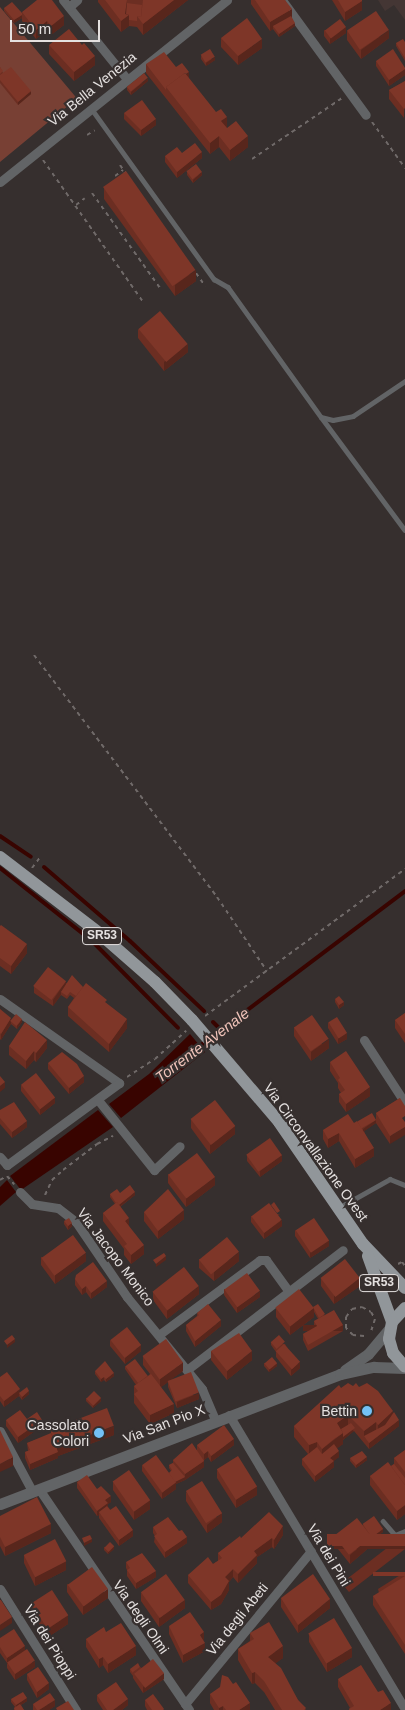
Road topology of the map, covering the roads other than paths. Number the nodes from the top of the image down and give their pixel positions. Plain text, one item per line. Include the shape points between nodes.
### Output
1 (77, 0) edge
2 (226, 0) edge
3 (282, 0) edge
4 (66, 3) edge
5 (126, 79) junction
6 (91, 108) junction
7 (366, 115) road end
8 (0, 182) edge
9 (405, 381) edge
10 (321, 416) junction
11 (405, 530) edge
12 (0, 857) edge
13 (0, 1000) edge
14 (364, 1040) dead end
15 (405, 1103) edge
16 (101, 1104) junction
17 (180, 1146) dead end
18 (0, 1157) edge
19 (382, 1184) junction
20 (405, 1185) edge
21 (382, 1190) dead end
22 (20, 1192) dead end
23 (339, 1207) junction
24 (363, 1244) junction
25 (343, 1250) dead end
26 (405, 1288) edge
27 (289, 1292) junction
28 (405, 1308) edge
29 (391, 1325) junction
30 (160, 1334) junction
31 (405, 1367) edge
32 (188, 1369) junction
33 (340, 1374) junction
34 (229, 1416) junction
35 (215, 1420) junction
36 (0, 1431) edge
37 (36, 1490) junction
38 (0, 1504) edge
39 (383, 1521) dead end
40 (405, 1531) edge
41 (311, 1551) junction
42 (0, 1589) edge
43 (187, 1707) edge
44 (405, 1708) edge
45 (76, 1710) edge

1 - 4 street
2 - 5 street, Via Bella Venezia
3 - 7 street
4 - 5 street
5 - 6 street, Via Bella Venezia
6 - 8 street, Via Bella Venezia
6 - 10 lane via 214,279 228,287
9 - 10 lane via 352,416 333,420
10 - 11 lane
12 - 23 main road, Via Circonvallazione Ovest / SR53 via 155,982 198,1026 279,1122
13 - 16 street via 118,1083
14 - 15 street
16 - 17 street via 154,1170
16 - 18 street via 7,1165
19 - 20 lane via 393,1179
19 - 21 lane
19 - 23 lane
22 - 30 street, Via Jacopo Monico via 32,1204 58,1208 76,1222 127,1297
23 - 24 main road, Via Circonvallazione Ovest / SR53
24 - 26 main road, Via Circonvallazione Ovest / SR53
24 - 29 main road, Via Circonvallazione Ovest / SR53
25 - 27 street
27 - 30 street via 266,1260 260,1260
27 - 32 street
28 - 29 main road, SR53
29 - 31 main road, SR53 via 391,1350
29 - 33 street, Via San Pio X via 368,1354
30 - 32 street, Via Jacopo Monico
31 - 33 street, Via San Pio X via 374,1367
32 - 35 street, Via Jacopo Monico via 202,1389
33 - 34 street, Via San Pio X
34 - 35 street, Via San Pio X
34 - 41 street, Via dei Pini
35 - 37 street, Via San Pio X
36 - 37 street, Via degli Olmi
37 - 38 street, Via San Pio X
37 - 43 street, Via degli Olmi
39 - 40 lane via 395,1535
41 - 43 street, Via degli Abeti
41 - 44 street, Via dei Pini
42 - 45 street, Via dei Pioppi

